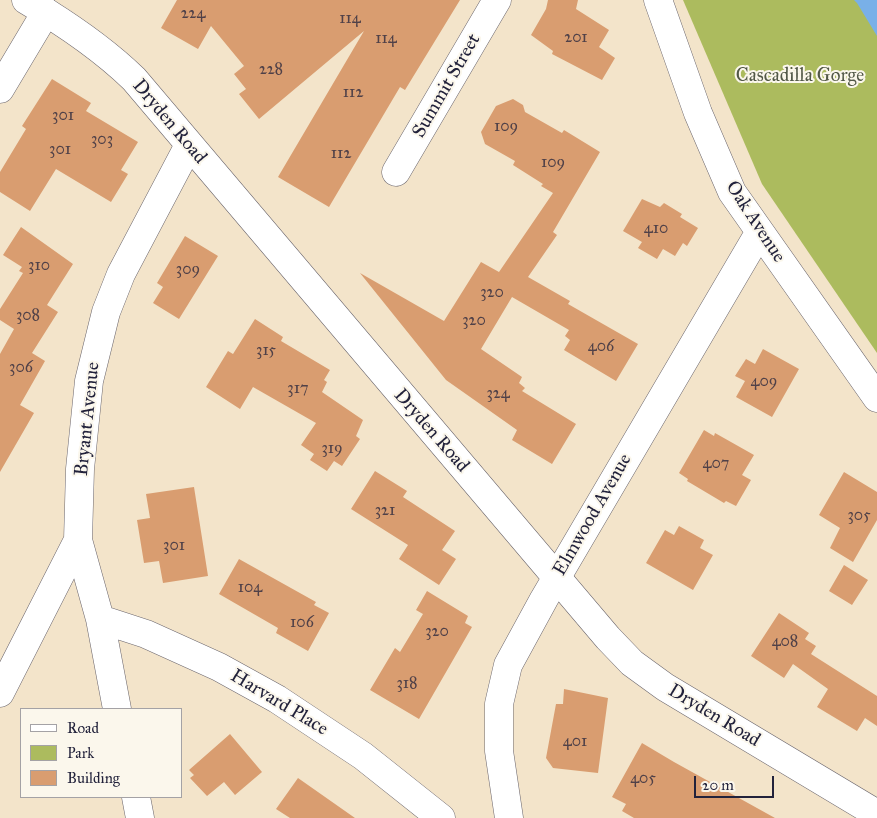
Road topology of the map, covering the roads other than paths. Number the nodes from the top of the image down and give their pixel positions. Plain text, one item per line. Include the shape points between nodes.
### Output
1 (497, 0) edge
2 (658, 0) edge
3 (36, 6) edge
4 (0, 89) edge
5 (189, 145) junction
6 (396, 172) dead end
7 (760, 233) junction
8 (877, 398) edge
9 (78, 540) junction
10 (557, 577) junction
11 (100, 619) junction
12 (0, 693) edge
13 (117, 708) edge
14 (136, 798) edge
15 (877, 814) edge
16 (140, 818) edge
17 (441, 818) edge
18 (509, 818) edge

1 - 6 street, Summit Street
2 - 7 street, Oak Avenue via 698,113 732,192
3 - 4 street
3 - 5 street, Dryden Road via 110,55
5 - 9 street, Bryant Avenue via 121,274 106,312 89,381 80,469
5 - 10 street, Dryden Road
7 - 8 street, Oak Avenue
7 - 10 street, Elmwood Avenue
9 - 11 street, Bryant Avenue
9 - 12 street
10 - 15 street, Dryden Road via 620,650 665,687
10 - 18 street, Elmwood Avenue via 520,640 499,704 499,751
11 - 13 street, Bryant Avenue
11 - 17 street, Harvard Place via 146,634 219,667 277,699 364,756
14 - 16 street

